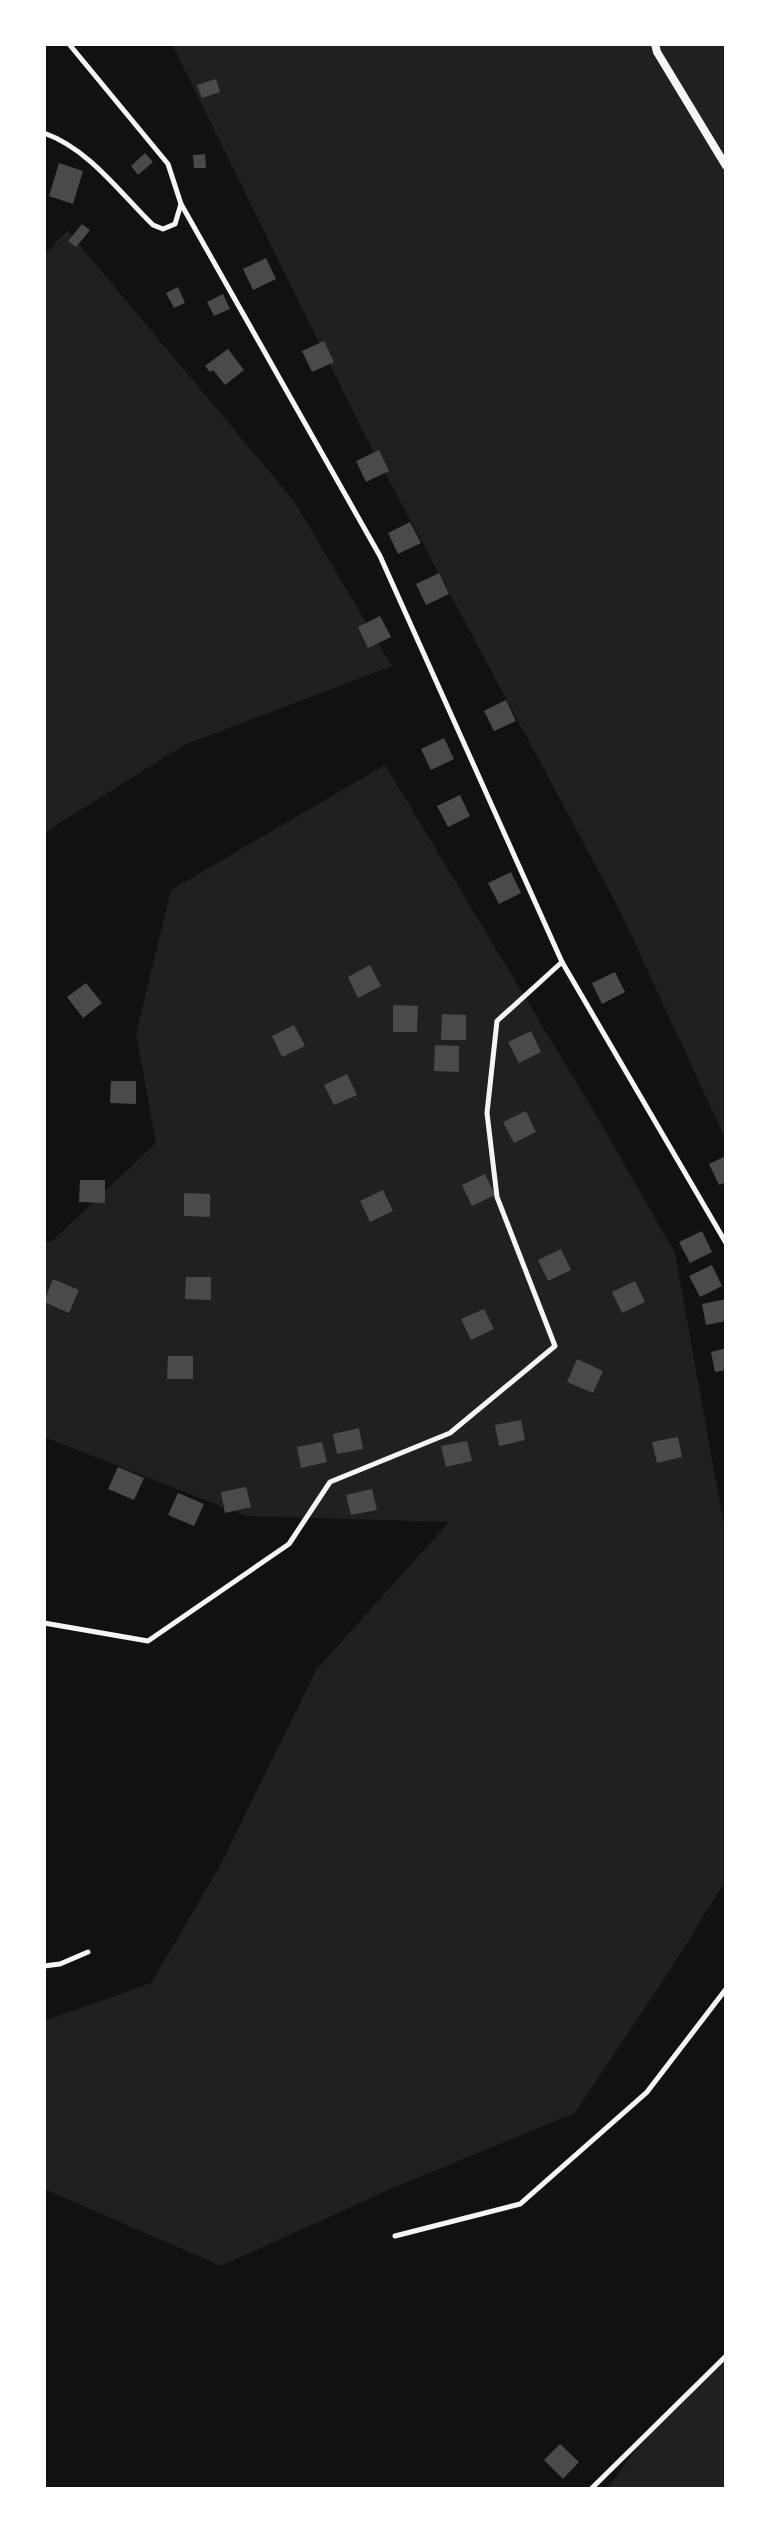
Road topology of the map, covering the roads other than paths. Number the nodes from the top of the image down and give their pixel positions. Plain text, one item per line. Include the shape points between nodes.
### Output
1 (69, 44) edge
2 (655, 44) edge
3 (44, 133) edge
4 (726, 166) edge
5 (181, 204) junction
6 (562, 962) junction
7 (726, 1243) edge
8 (44, 1623) edge
9 (88, 1952) dead end
10 (44, 1966) edge
11 (726, 1989) edge
12 (395, 2236) dead end
13 (726, 2356) edge
14 (591, 2489) edge

1 - 5 lane via 168,164
2 - 4 street
3 - 5 lane via 99,169 153,225 163,229 175,224
5 - 6 lane via 380,556
6 - 7 lane
6 - 8 lane via 497,1021 487,1113 497,1197 555,1346 450,1433 330,1482 289,1544 148,1641
9 - 10 lane
11 - 12 lane via 647,2092 520,2204
13 - 14 lane

